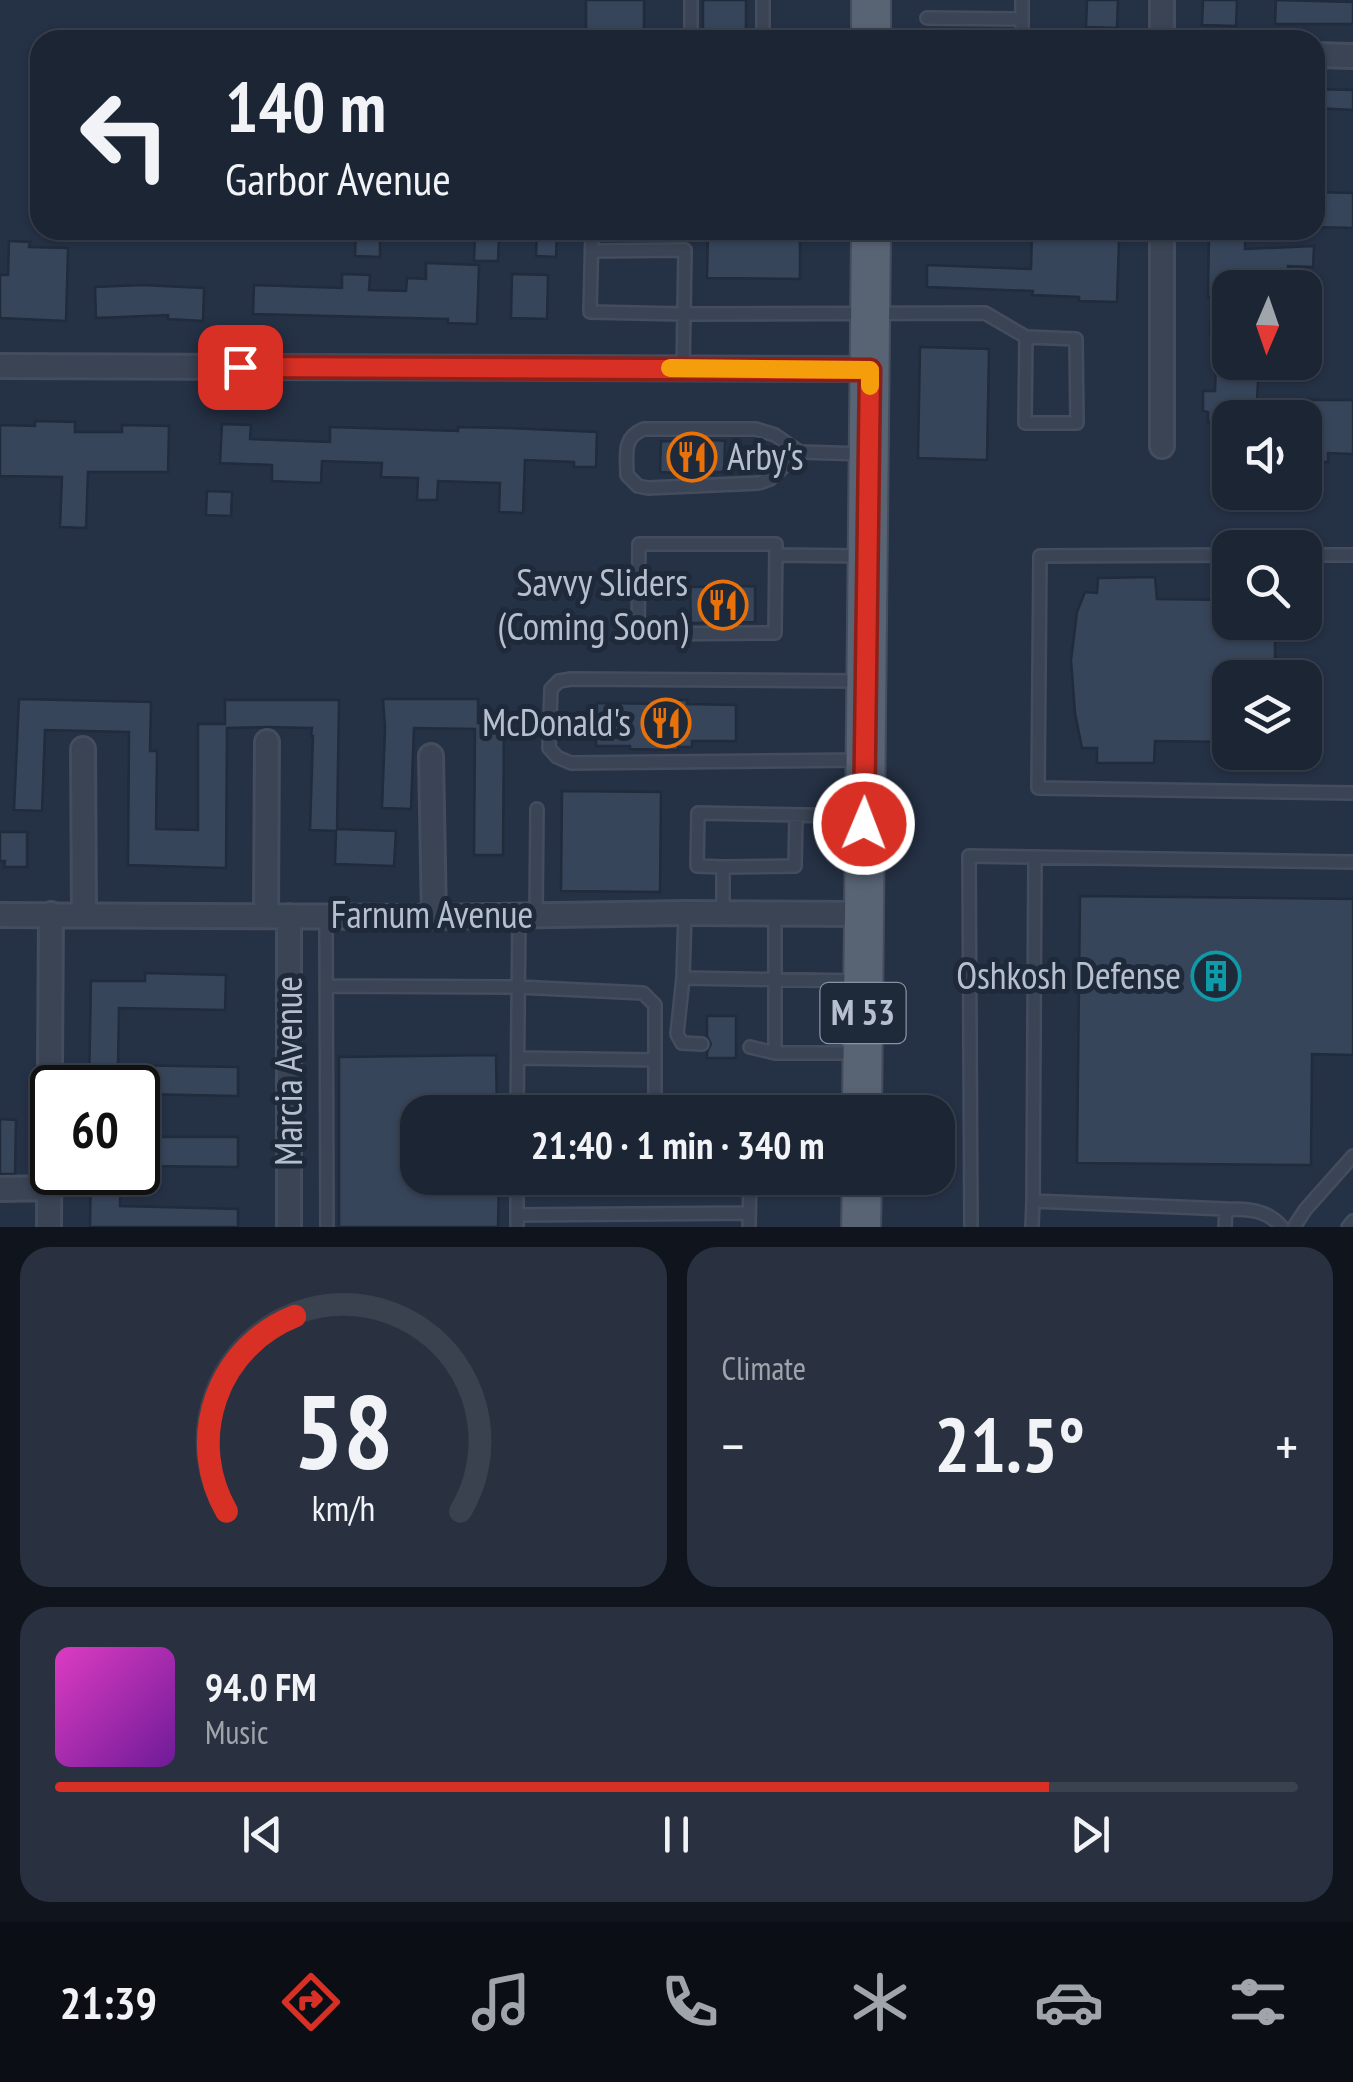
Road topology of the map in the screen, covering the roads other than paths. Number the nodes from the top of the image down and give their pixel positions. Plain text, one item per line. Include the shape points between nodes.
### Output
1 (691, 0) edge
2 (763, 0) edge
3 (872, 0) edge
4 (1022, 0) edge
5 (1162, 0) edge
6 (927, 18) dead end
7 (1022, 19) junction
8 (691, 30) edge
9 (763, 30) edge
10 (871, 30) edge
11 (1022, 30) edge
12 (1162, 30) edge
13 (1325, 55) edge
14 (1353, 56) edge
15 (592, 240) edge
16 (870, 240) edge
17 (1162, 240) edge
18 (592, 251) junction
19 (871, 312) junction
20 (684, 314) junction
21 (1026, 337) junction
22 (0, 366) edge
23 (683, 368) junction
24 (870, 370) junction
25 (1162, 446) dead end
26 (800, 452) junction
27 (869, 454) junction
28 (776, 555) junction
29 (1212, 555) edge
30 (1322, 555) edge
31 (1353, 555) edge
32 (868, 556) junction
33 (866, 681) junction
34 (267, 742) dead end
35 (83, 749) dead end
36 (431, 756) dead end
37 (865, 760) junction
38 (1353, 792) edge
39 (537, 810) dead end
40 (796, 815) junction
41 (864, 816) junction
42 (1035, 857) junction
43 (1353, 862) edge
44 (722, 866) junction
45 (685, 913) junction
46 (723, 913) junction
47 (51, 914) junction
48 (84, 914) junction
49 (775, 914) junction
50 (864, 914) junction
51 (0, 915) edge
52 (278, 915) junction
53 (527, 915) junction
54 (326, 916) junction
55 (434, 917) junction
56 (683, 978) junction
57 (775, 980) junction
58 (863, 980) junction
59 (326, 986) junction
60 (518, 987) junction
61 (702, 1044) dead end
62 (750, 1047) dead end
63 (775, 1053) junction
64 (863, 1053) junction
65 (518, 1058) junction
66 (655, 1060) junction
67 (50, 1065) edge
68 (517, 1095) edge
69 (656, 1095) edge
70 (862, 1095) edge
71 (1353, 1156) edge
72 (30, 1188) edge
73 (0, 1189) edge
74 (49, 1195) edge
75 (517, 1195) edge
76 (750, 1195) edge
77 (862, 1195) edge
78 (1034, 1201) junction
79 (1226, 1208) junction
80 (750, 1213) junction
81 (517, 1221) edge
82 (1353, 1221) edge
83 (49, 1227) edge
84 (289, 1227) edge
85 (327, 1227) edge
86 (750, 1227) edge
87 (862, 1227) edge
88 (970, 1227) edge
89 (1032, 1227) edge
90 (1225, 1227) edge
91 (1282, 1227) edge
92 (1294, 1227) edge
93 (1348, 1227) edge

1 - 8 lane
2 - 9 lane
3 - 10 main road
4 - 7 lane
5 - 12 street
6 - 7 lane
7 - 11 lane
13 - 14 street
15 - 18 lane
16 - 19 main road, M 53
17 - 25 street
18 - 20 lane via 590,312
18 - 20 lane via 685,250
19 - 20 lane
19 - 21 lane via 985,312
19 - 24 main road, M 53
20 - 23 lane
21 - 21 lane via 1025,423 1077,424 1076,338
22 - 23 street
23 - 24 street
24 - 27 main road, M 53
26 - 26 lane via 756,429 644,429 626,442 626,474 648,488 759,483
26 - 27 lane
27 - 32 main road, M 53
28 - 28 lane via 776,544 638,544 638,634 775,633
28 - 32 lane
29 - 38 lane via 1040,556 1038,788
30 - 31 lane
32 - 33 main road, M 53
33 - 37 main road, M 53
33 - 37 lane via 559,681 551,689 549,748 571,764
34 - 52 street, Marcia Avenue
35 - 48 street
36 - 55 street
37 - 41 main road, M 53
39 - 53 lane
40 - 41 lane
40 - 44 lane via 795,866
40 - 44 lane via 698,813 698,866
41 - 50 main road, M 53
42 - 43 lane
42 - 78 lane
42 - 88 lane via 969,856
44 - 46 lane
45 - 46 street, Farnum Avenue
45 - 53 street, Farnum Avenue
45 - 56 lane
46 - 49 street, Farnum Avenue
47 - 48 street, Farnum Avenue
47 - 51 street, Farnum Avenue
47 - 67 street
48 - 52 street, Farnum Avenue
49 - 50 street, Farnum Avenue
49 - 57 lane
50 - 58 main road, M 53
52 - 54 street, Farnum Avenue
52 - 84 street, Marcia Avenue
53 - 55 street, Farnum Avenue
53 - 60 lane
54 - 55 street, Farnum Avenue
54 - 59 lane
56 - 57 lane
56 - 61 lane via 677,1034 682,1043
57 - 58 lane
57 - 63 lane
58 - 64 main road, M 53
59 - 60 lane
59 - 85 lane
60 - 65 lane
60 - 66 lane via 643,993 655,1005
62 - 63 lane
63 - 64 lane
64 - 70 main road, M 53
65 - 66 lane
65 - 68 lane
66 - 69 lane
71 - 92 lane
72 - 73 street
74 - 83 street
75 - 81 lane
76 - 80 lane
77 - 87 main road
78 - 79 lane
78 - 89 lane
79 - 90 lane
79 - 91 lane via 1255,1209
80 - 81 lane
80 - 86 lane
82 - 93 lane

